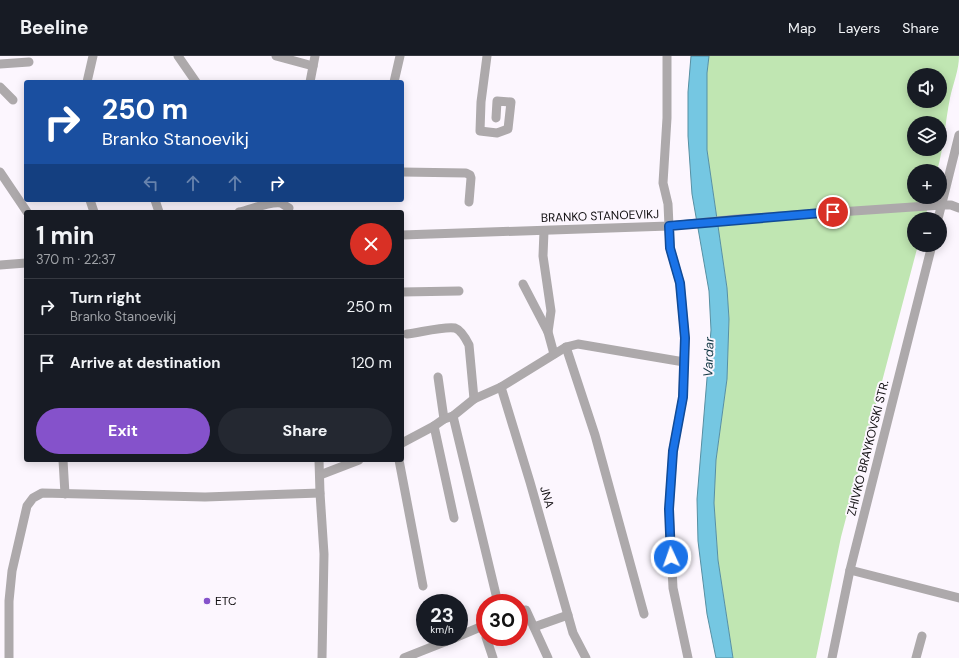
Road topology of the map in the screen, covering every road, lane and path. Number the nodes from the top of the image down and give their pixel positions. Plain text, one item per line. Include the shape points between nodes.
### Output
1 (93, 56) edge
2 (178, 56) edge
3 (276, 56) edge
4 (315, 56) edge
5 (400, 56) edge
6 (486, 56) edge
7 (667, 56) edge
8 (29, 62) dead end
9 (0, 64) edge
10 (313, 66) junction
11 (87, 80) edge
12 (195, 80) edge
13 (310, 80) edge
14 (394, 80) edge
15 (0, 87) edge
16 (13, 100) dead end
17 (496, 118) dead end
18 (959, 135) edge
19 (0, 172) edge
20 (404, 172) edge
21 (947, 184) edge
22 (469, 202) dead end
23 (942, 204) junction
24 (288, 205) edge
25 (959, 208) edge
26 (26, 210) edge
27 (249, 210) edge
28 (940, 212) edge
29 (669, 226) junction
30 (544, 231) junction
31 (404, 235) edge
32 (930, 252) edge
33 (24, 262) edge
34 (0, 265) edge
35 (523, 284) dead end
36 (459, 291) dead end
37 (404, 292) edge
38 (548, 332) junction
39 (407, 334) dead end
40 (566, 347) junction
41 (554, 354) junction
42 (684, 362) junction
43 (438, 377) dead end
44 (501, 387) junction
45 (474, 399) junction
46 (449, 417) junction
47 (434, 426) junction
48 (404, 442) edge
49 (63, 462) edge
50 (320, 462) edge
51 (353, 462) edge
52 (399, 462) edge
53 (320, 474) junction
54 (320, 493) junction
55 (65, 494) junction
56 (454, 518) dead end
57 (850, 570) junction
58 (423, 586) dead end
59 (496, 594) edge
60 (959, 598) edge
61 (528, 614) edge
62 (644, 614) dead end
63 (568, 615) junction
64 (534, 628) junction
65 (922, 636) dead end
66 (435, 646) edge
67 (489, 646) edge
68 (4, 647) edge
69 (9, 658) edge
70 (324, 658) edge
71 (404, 658) edge
72 (493, 658) edge
73 (548, 658) edge
74 (586, 658) edge
75 (688, 658) edge
76 (832, 658) edge
77 (916, 658) edge

1 - 11 street
2 - 12 street
3 - 10 street
4 - 10 street
5 - 14 street
6 - 17 street via 480,131 497,133 508,129 511,102 497,101
7 - 29 street via 663,183 668,204
8 - 9 street
10 - 13 street
15 - 16 street
18 - 21 street
19 - 26 street
20 - 22 street via 466,173 471,178
23 - 25 street, BRANKO STANOEVIKJ
23 - 28 street
23 - 29 street, BRANKO STANOEVIKJ
24 - 27 street via 270,204
29 - 30 street, BRANKO STANOEVIKJ
29 - 42 street via 670,248 680,283 685,338
30 - 31 street, BRANKO STANOEVIKJ
30 - 38 street via 543,256 551,311
32 - 57 street, ZHIVKO BRAYKOVSKI STR.
33 - 34 street
35 - 38 street
36 - 37 street
38 - 41 street
39 - 45 street via 455,328 459,331 468,345
40 - 41 street
40 - 42 street via 578,344
40 - 62 street via 595,435
41 - 44 street
42 - 75 street via 683,397 673,451 669,509 673,588
43 - 46 street
44 - 45 street
44 - 63 street, JNA
45 - 46 street
46 - 47 street
46 - 59 street
47 - 48 street
47 - 56 street
49 - 55 street
50 - 53 street
51 - 53 street
52 - 58 street
53 - 54 street
54 - 55 street via 205,497
54 - 70 street via 324,554
55 - 68 street via 42,493 33,498 27,506 12,571
57 - 60 street
57 - 76 street, ZHIVKO BRAYKOVSKI STR.
61 - 64 street
63 - 64 street
63 - 74 street, JNA via 573,634
64 - 73 street
65 - 77 street
66 - 71 street
67 - 72 street
68 - 69 street

